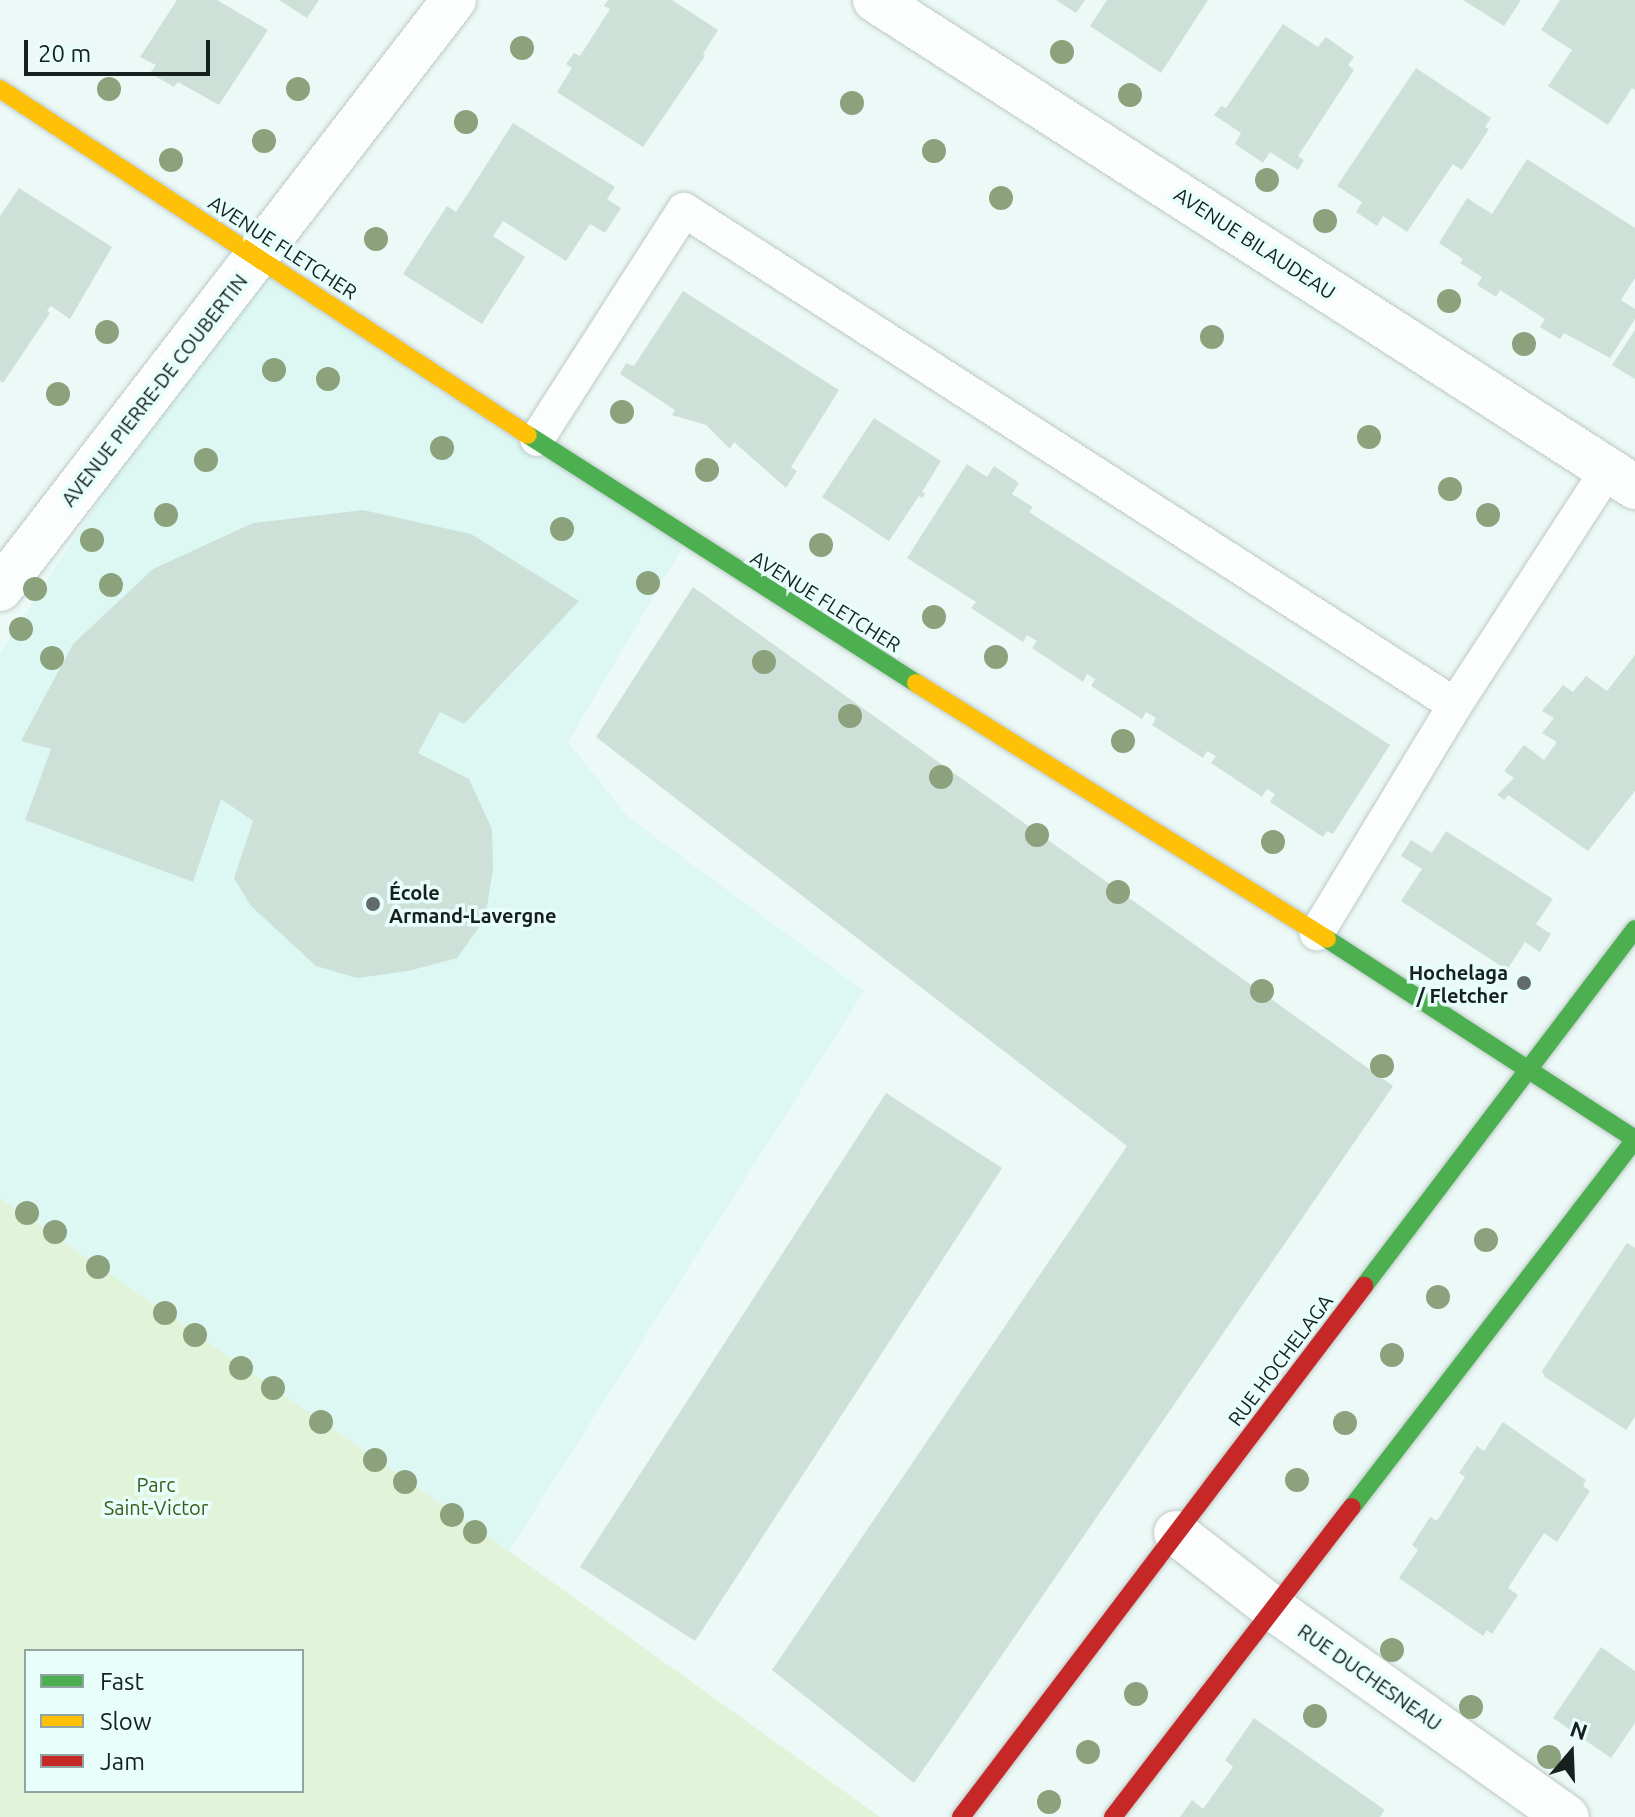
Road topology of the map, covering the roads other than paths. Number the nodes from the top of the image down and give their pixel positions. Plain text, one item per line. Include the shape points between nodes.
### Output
1 (454, 0) edge
2 (875, 0) edge
3 (0, 89) edge
4 (257, 256) junction
5 (537, 439) junction
6 (1621, 478) edge
7 (0, 589) edge
8 (1455, 705) junction
9 (1635, 929) edge
10 (1317, 933) junction
11 (1529, 1069) junction
12 (1635, 1139) edge
13 (1176, 1533) junction
14 (1271, 1607) junction
15 (961, 1817) edge
16 (1113, 1817) edge
17 (1567, 1817) edge

1 - 4 street, AVENUE PIERRE-DE COUBERTIN
2 - 6 street, AVENUE BILAUDEAU
3 - 4 main road, AVENUE FLETCHER
4 - 5 main road, AVENUE FLETCHER
4 - 7 street, AVENUE PIERRE-DE COUBERTIN
5 - 8 lane via 684,210
5 - 10 main road, AVENUE FLETCHER via 687,540
6 - 8 lane
8 - 10 lane
9 - 11 main road, RUE HOCHELAGA
10 - 11 main road, AVENUE FLETCHER
11 - 12 main road, AVENUE FLETCHER
11 - 13 main road, RUE HOCHELAGA
12 - 14 main road
13 - 14 street, RUE DUCHESNEAU
13 - 15 main road, RUE HOCHELAGA
14 - 16 main road
14 - 17 street, RUE DUCHESNEAU

